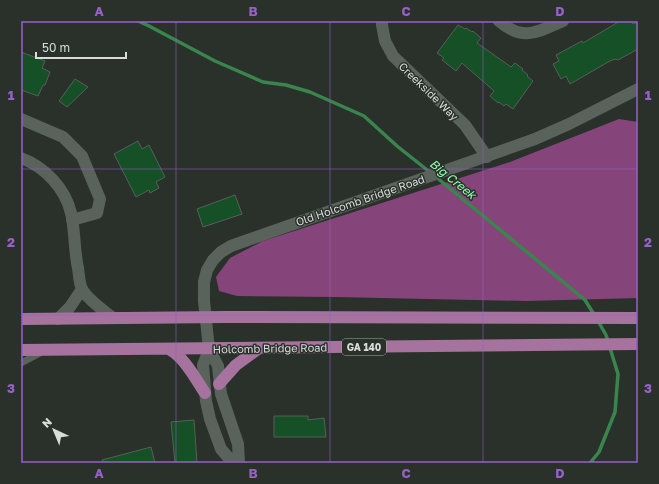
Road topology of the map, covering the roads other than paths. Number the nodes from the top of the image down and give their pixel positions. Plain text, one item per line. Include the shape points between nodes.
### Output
1 (382, 21) edge
2 (499, 21) edge
3 (563, 21) edge
4 (638, 89) edge
5 (21, 119) edge
6 (487, 156) junction
7 (21, 158) edge
8 (72, 220) junction
9 (82, 289) junction
10 (113, 318) junction
11 (206, 318) junction
12 (638, 318) edge
13 (21, 319) edge
14 (58, 319) junction
15 (638, 344) edge
16 (259, 348) junction
17 (169, 349) junction
18 (209, 349) junction
19 (21, 350) edge
20 (44, 350) junction
21 (21, 363) edge
22 (219, 384) junction
23 (205, 393) junction
24 (233, 463) edge
25 (239, 463) edge

1 - 6 street, Creekside Way via 385,41 393,56 466,125
2 - 3 street via 513,31 534,34
4 - 6 street, Old Holcomb Bridge Road via 570,124
5 - 8 street via 63,137 82,156 100,198 96,213
6 - 11 street, Old Holcomb Bridge Road via 221,252 207,270 204,282
7 - 8 street via 41,169 53,180 65,197
8 - 9 street via 75,255
9 - 10 street
9 - 14 street
10 - 11 main road
10 - 14 main road
11 - 12 main road
11 - 18 street, Old Holcomb Bridge Road
13 - 14 main road
15 - 16 main road, Holcomb Bridge Road / GA 140
16 - 18 main road, Holcomb Bridge Road / GA 140
16 - 22 main road via 236,365
17 - 18 main road, Holcomb Bridge Road / GA 140
17 - 20 main road, Holcomb Bridge Road / GA 140
17 - 23 main road via 178,355
18 - 22 street via 218,366
18 - 23 street via 203,365
19 - 20 main road, Holcomb Bridge Road / GA 140
20 - 21 lane
22 - 25 street via 238,444
23 - 24 street via 210,418 221,449

